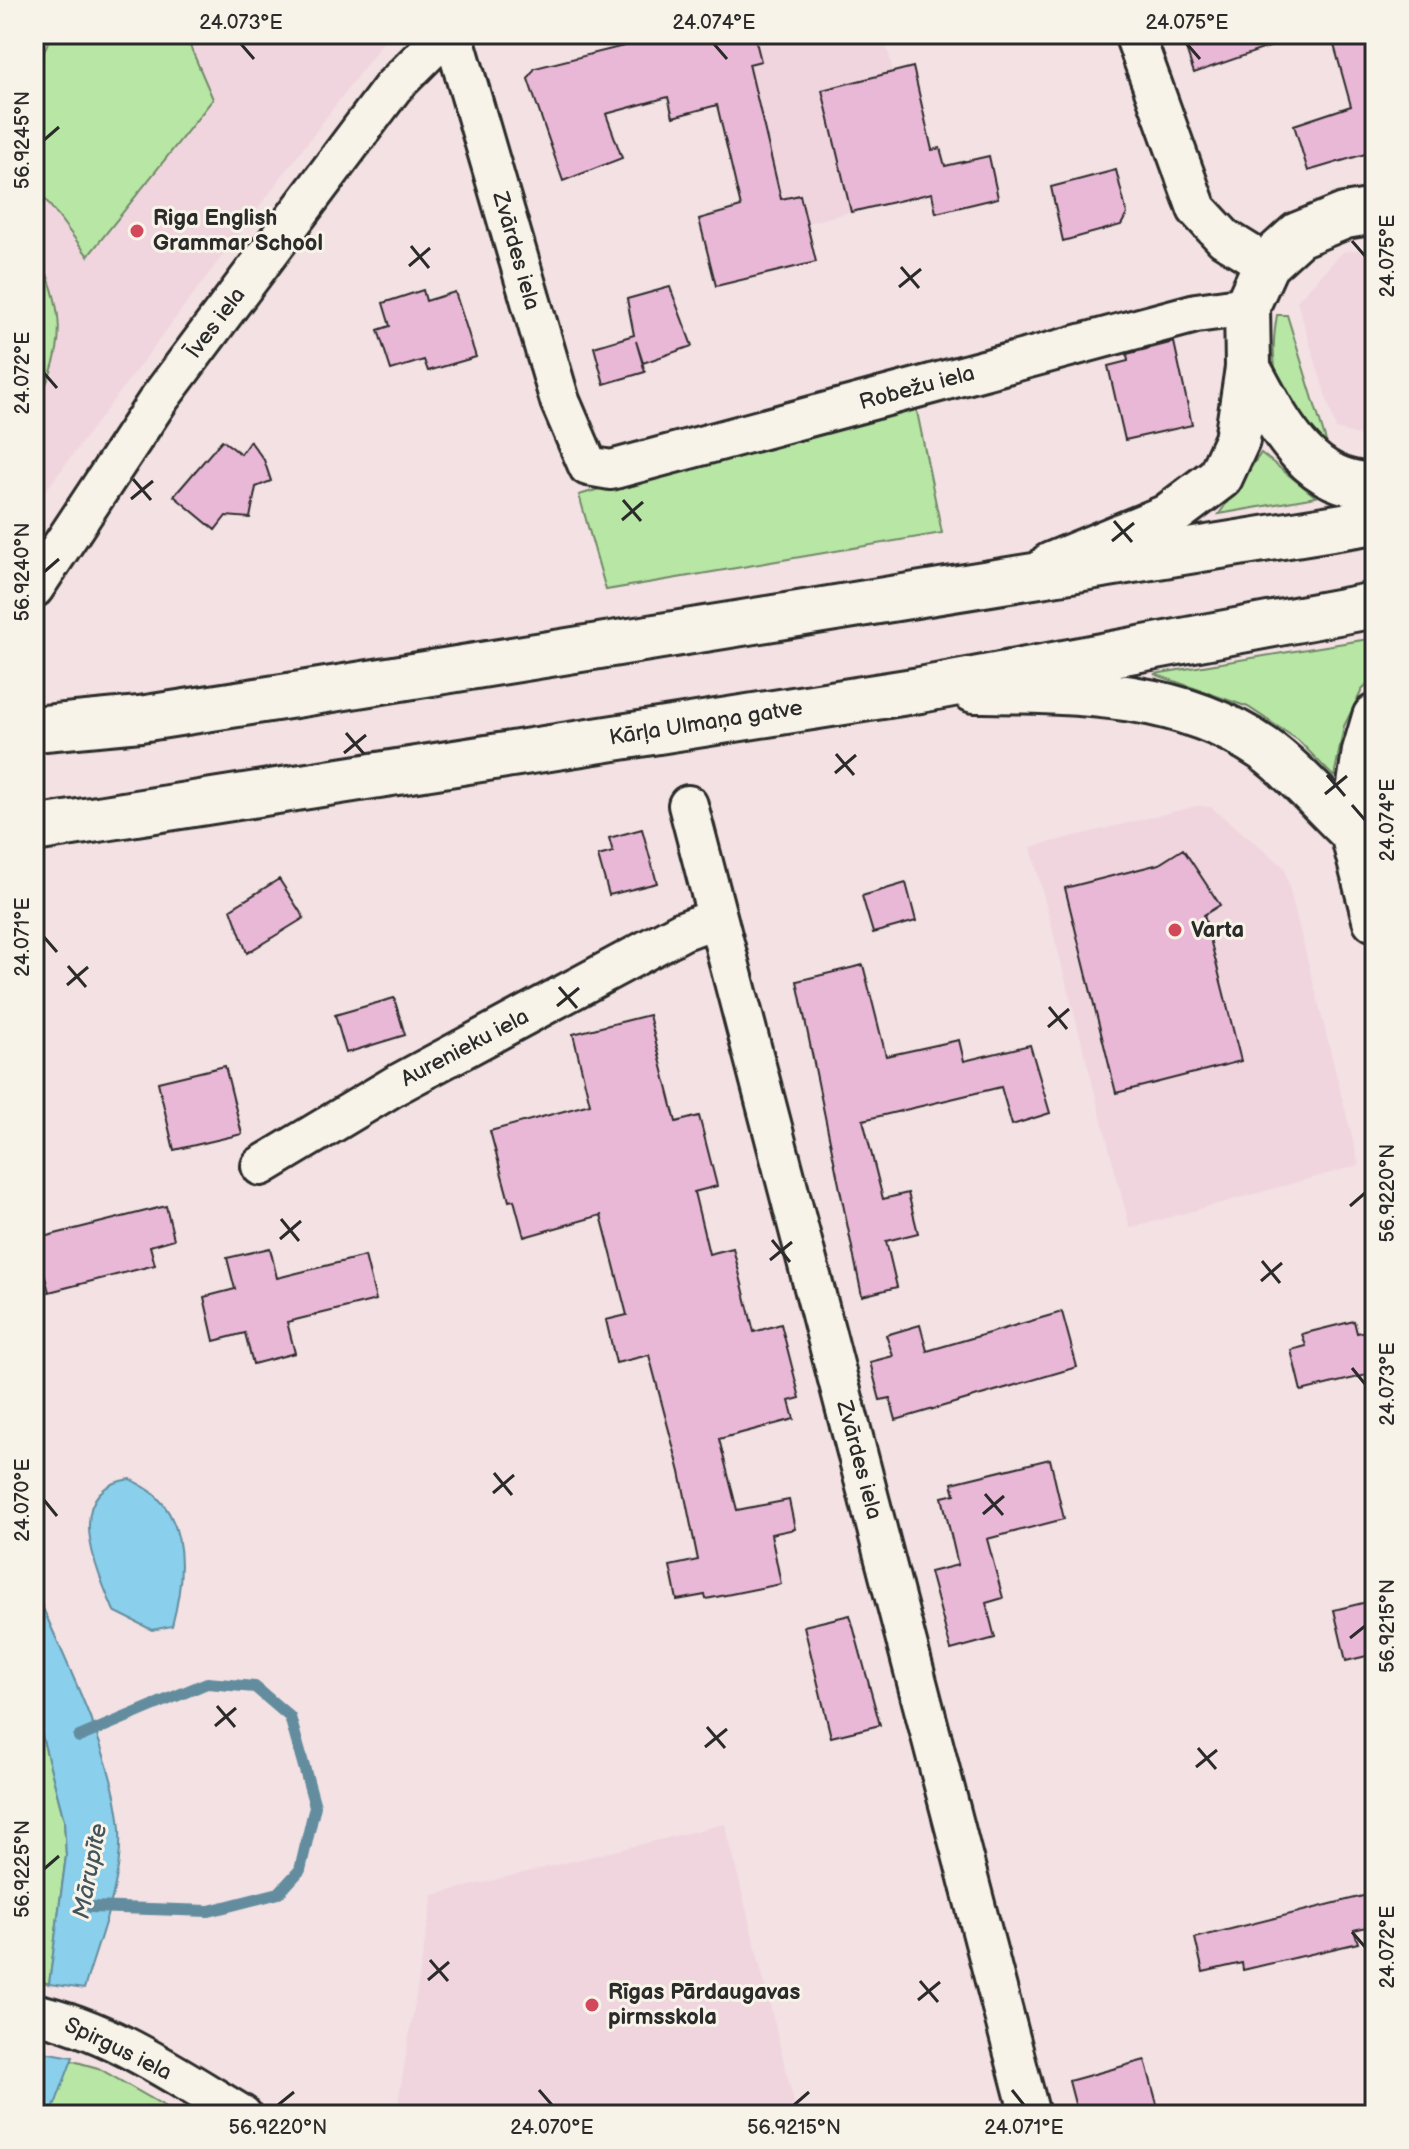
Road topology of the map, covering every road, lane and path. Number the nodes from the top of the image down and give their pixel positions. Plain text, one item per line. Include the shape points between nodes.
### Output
1 (446, 34) edge
2 (453, 34) edge
3 (1134, 34) edge
4 (1375, 211) edge
5 (1266, 264) junction
6 (1247, 306) junction
7 (1248, 368) junction
8 (588, 466) joint
9 (1375, 485) edge
10 (1375, 521) edge
11 (1008, 583) junction
12 (34, 588) edge
13 (1375, 605) edge
14 (920, 690) junction
15 (1375, 717) edge
16 (34, 729) edge
17 (688, 805) dead end
18 (34, 829) edge
19 (1353, 833) junction
20 (717, 918) junction
21 (1375, 919) edge
22 (261, 1166) dead end
23 (34, 2013) edge
24 (242, 2115) edge
25 (1030, 2115) edge

1 - 12 street, Īves iela via 393,87 159,399
2 - 8 street, Zvārdes iela via 560,401
3 - 5 street via 1197,209 1224,238
4 - 5 main road via 1345,216 1298,235
5 - 6 main road
6 - 7 main road
6 - 8 street, Robežu iela via 1196,313 611,470
7 - 9 main road via 1287,439 1319,468 1356,486
7 - 11 main road via 1237,440 1220,477 1167,517
10 - 11 main road
11 - 16 main road via 140,719
13 - 14 main road, Kārļa Ulmaņa gatve
14 - 18 main road, Kārļa Ulmaņa gatve
14 - 19 main road via 1091,692 1226,726 1265,750
15 - 19 main road
17 - 20 street, Zvārdes iela
19 - 21 main road
20 - 22 street, Aurenieku iela via 682,931 396,1085
20 - 25 street, Zvārdes iela
23 - 24 street, Spirgus iela via 82,2028 148,2059

